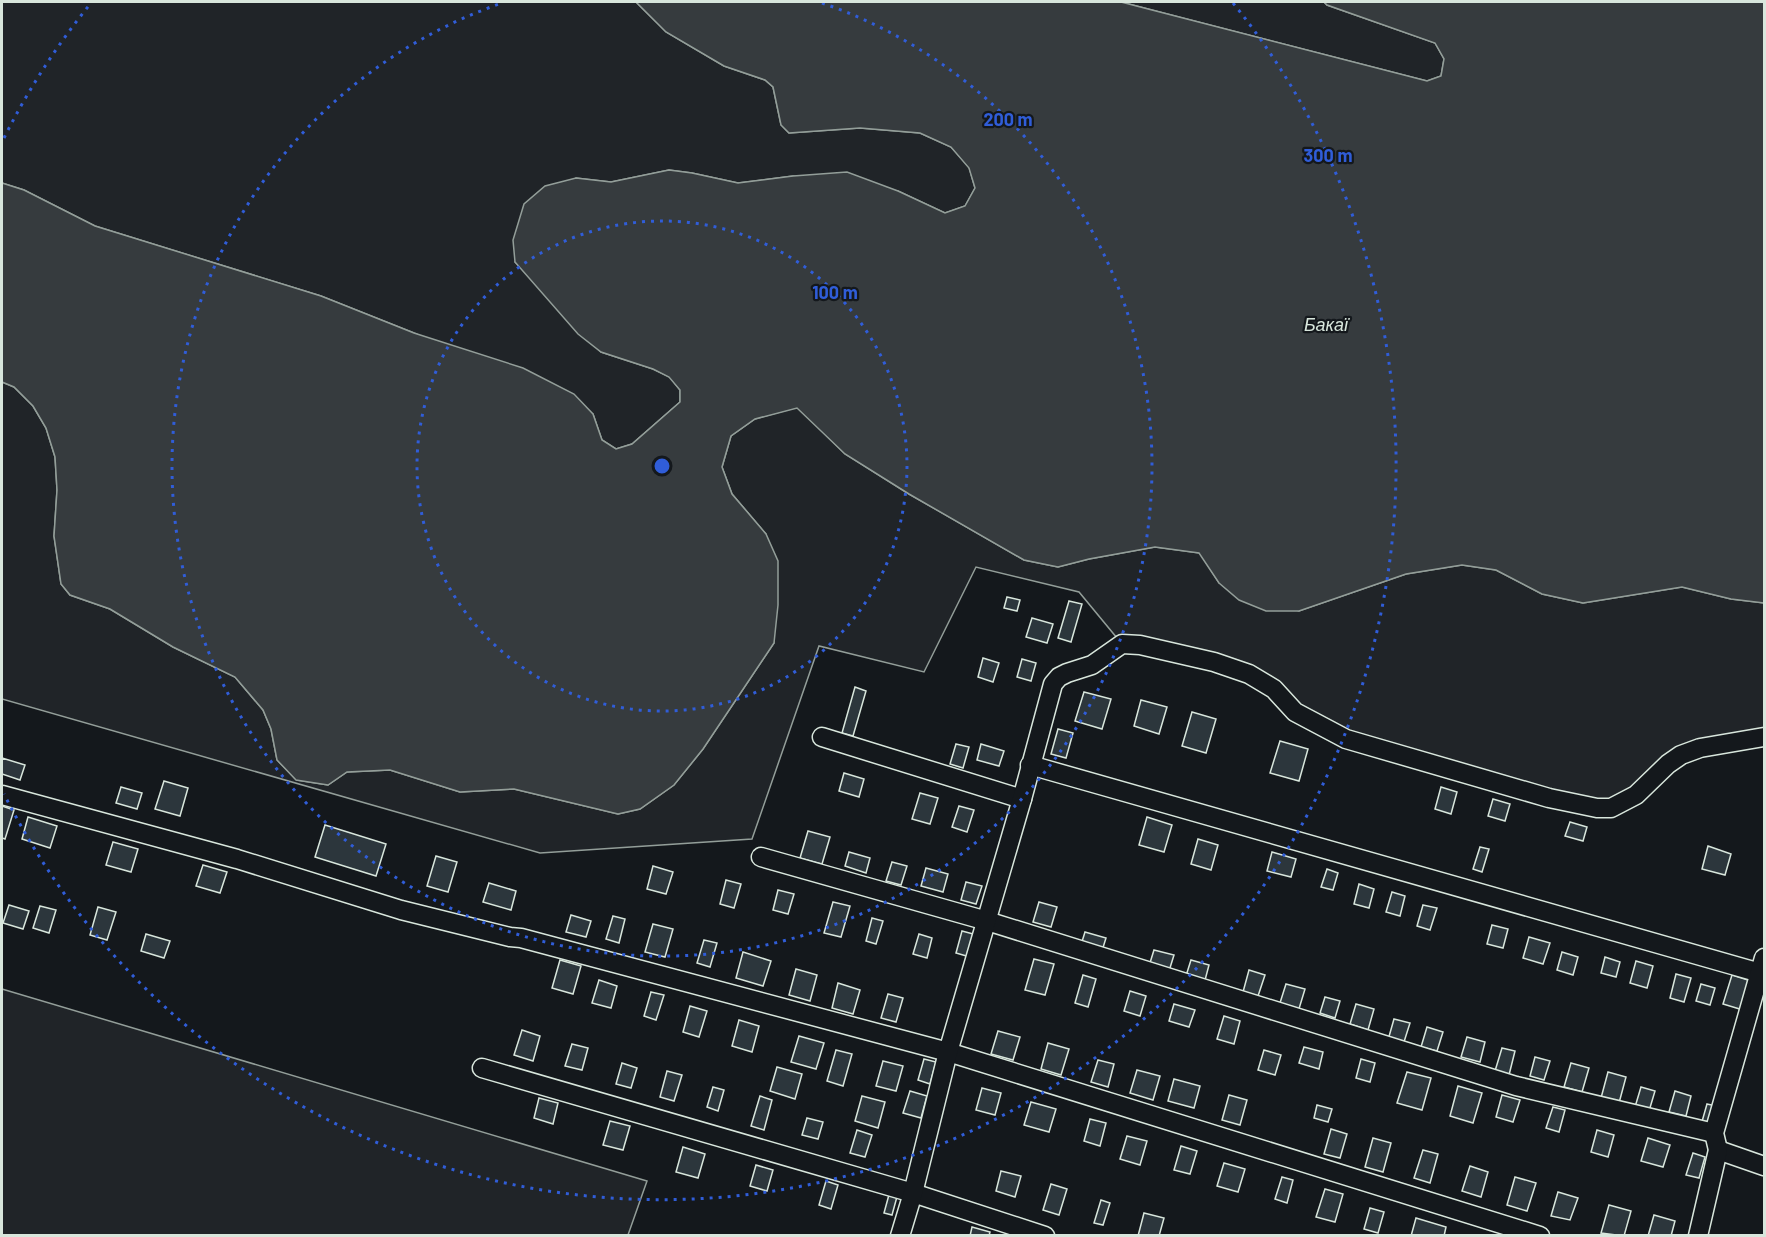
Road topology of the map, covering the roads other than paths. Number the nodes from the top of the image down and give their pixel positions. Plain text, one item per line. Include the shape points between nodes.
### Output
1 (1764, 736) edge
2 (822, 737) dead end
3 (1030, 765) junction
4 (2, 795) edge
5 (1022, 799) junction
6 (761, 857) dead end
7 (987, 921) junction
8 (1763, 968) edge
9 (948, 1052) junction
10 (482, 1068) dead end
11 (1716, 1142) junction
12 (1764, 1166) edge
13 (913, 1193) junction
14 (900, 1236) edge
15 (1045, 1236) edge
16 (1540, 1236) edge
17 (1698, 1236) edge

1 - 3 lane via 1681,755 1635,795 1611,808 1597,808 1549,798 1346,739 1295,712 1274,689 1249,674 1204,659 1122,644 1092,665 1066,673 1053,684
2 - 5 lane
3 - 5 lane
3 - 8 lane
4 - 9 lane via 237,859 401,910 521,938
5 - 7 lane
6 - 7 lane
7 - 9 lane
7 - 11 lane via 1516,1086
8 - 11 lane
9 - 13 lane
9 - 16 lane
10 - 13 lane
11 - 12 lane
11 - 17 lane
13 - 14 lane
13 - 15 lane

